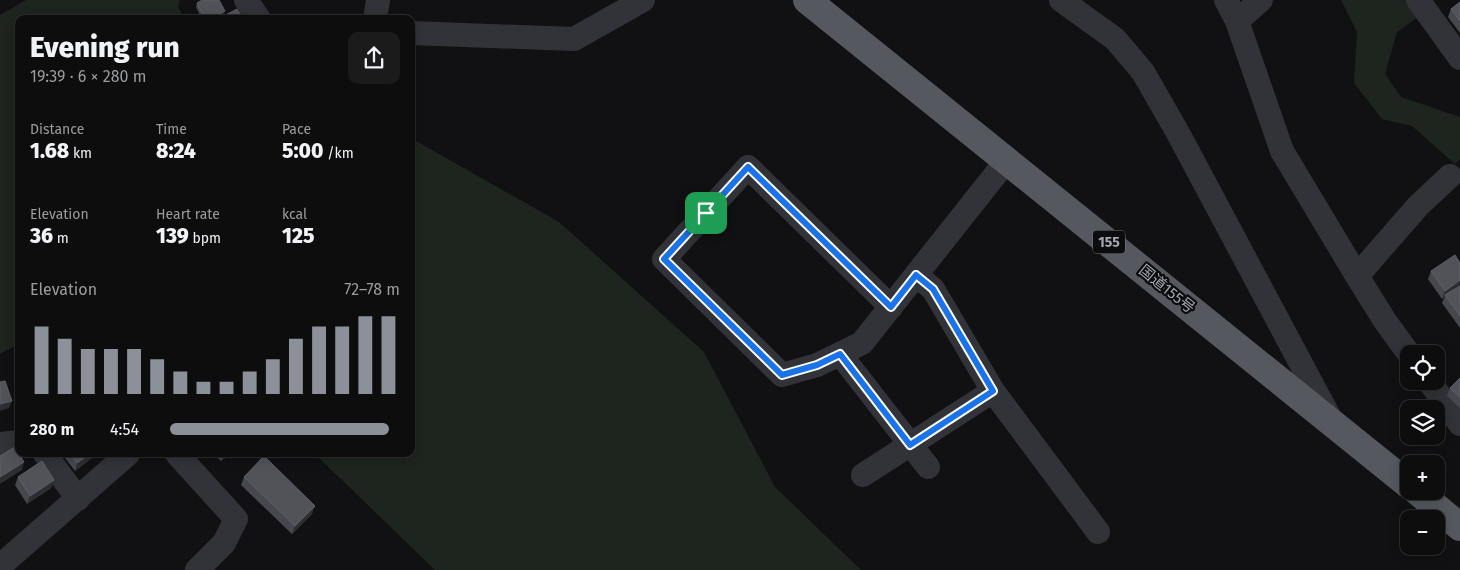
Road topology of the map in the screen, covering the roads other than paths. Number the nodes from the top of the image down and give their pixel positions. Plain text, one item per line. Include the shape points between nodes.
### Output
1 (246, 0) edge
2 (378, 0) edge
3 (643, 0) edge
4 (807, 0) edge
5 (1061, 0) edge
6 (1226, 0) edge
7 (1261, 0) edge
8 (1418, 0) edge
9 (256, 15) edge
10 (375, 15) edge
11 (1237, 21) junction
12 (415, 33) edge
13 (1460, 58) edge
14 (1007, 160) junction
15 (1450, 176) dead end
16 (916, 275) junction
17 (1357, 276) junction
18 (891, 307) junction
19 (1402, 345) edge
20 (840, 354) junction
21 (1435, 390) edge
22 (993, 391) junction
23 (1332, 422) junction
24 (1460, 424) edge
25 (15, 442) edge
26 (0, 444) edge
27 (910, 445) junction
28 (47, 457) edge
29 (125, 457) edge
30 (180, 457) edge
31 (928, 467) dead end
32 (863, 475) dead end
33 (1400, 478) edge
34 (78, 499) junction
35 (1428, 500) edge
36 (1460, 527) edge
37 (1098, 532) dead end
38 (0, 567) edge
39 (8, 570) edge
40 (197, 570) edge

1 - 9 street
2 - 10 street
3 - 12 street via 574,39
4 - 14 highway, 国道155号 / 155
5 - 23 street via 1115,39 1143,72
6 - 11 street
7 - 11 street
8 - 13 street
11 - 17 street via 1282,151
14 - 16 street
14 - 23 highway, 国道155号 / 155
15 - 17 street via 1418,206
16 - 18 street
16 - 22 street via 933,289
17 - 19 street
18 - 20 street via 862,343
18 - 20 street via 748,167 664,259 782,375 817,365
20 - 27 street
21 - 24 street
22 - 27 street
22 - 37 street
23 - 33 highway, 国道155号 / 155
25 - 26 street
27 - 31 street
27 - 32 street
28 - 34 street
29 - 34 street
30 - 40 street via 236,519 224,543
34 - 38 street
35 - 36 highway
38 - 39 street

